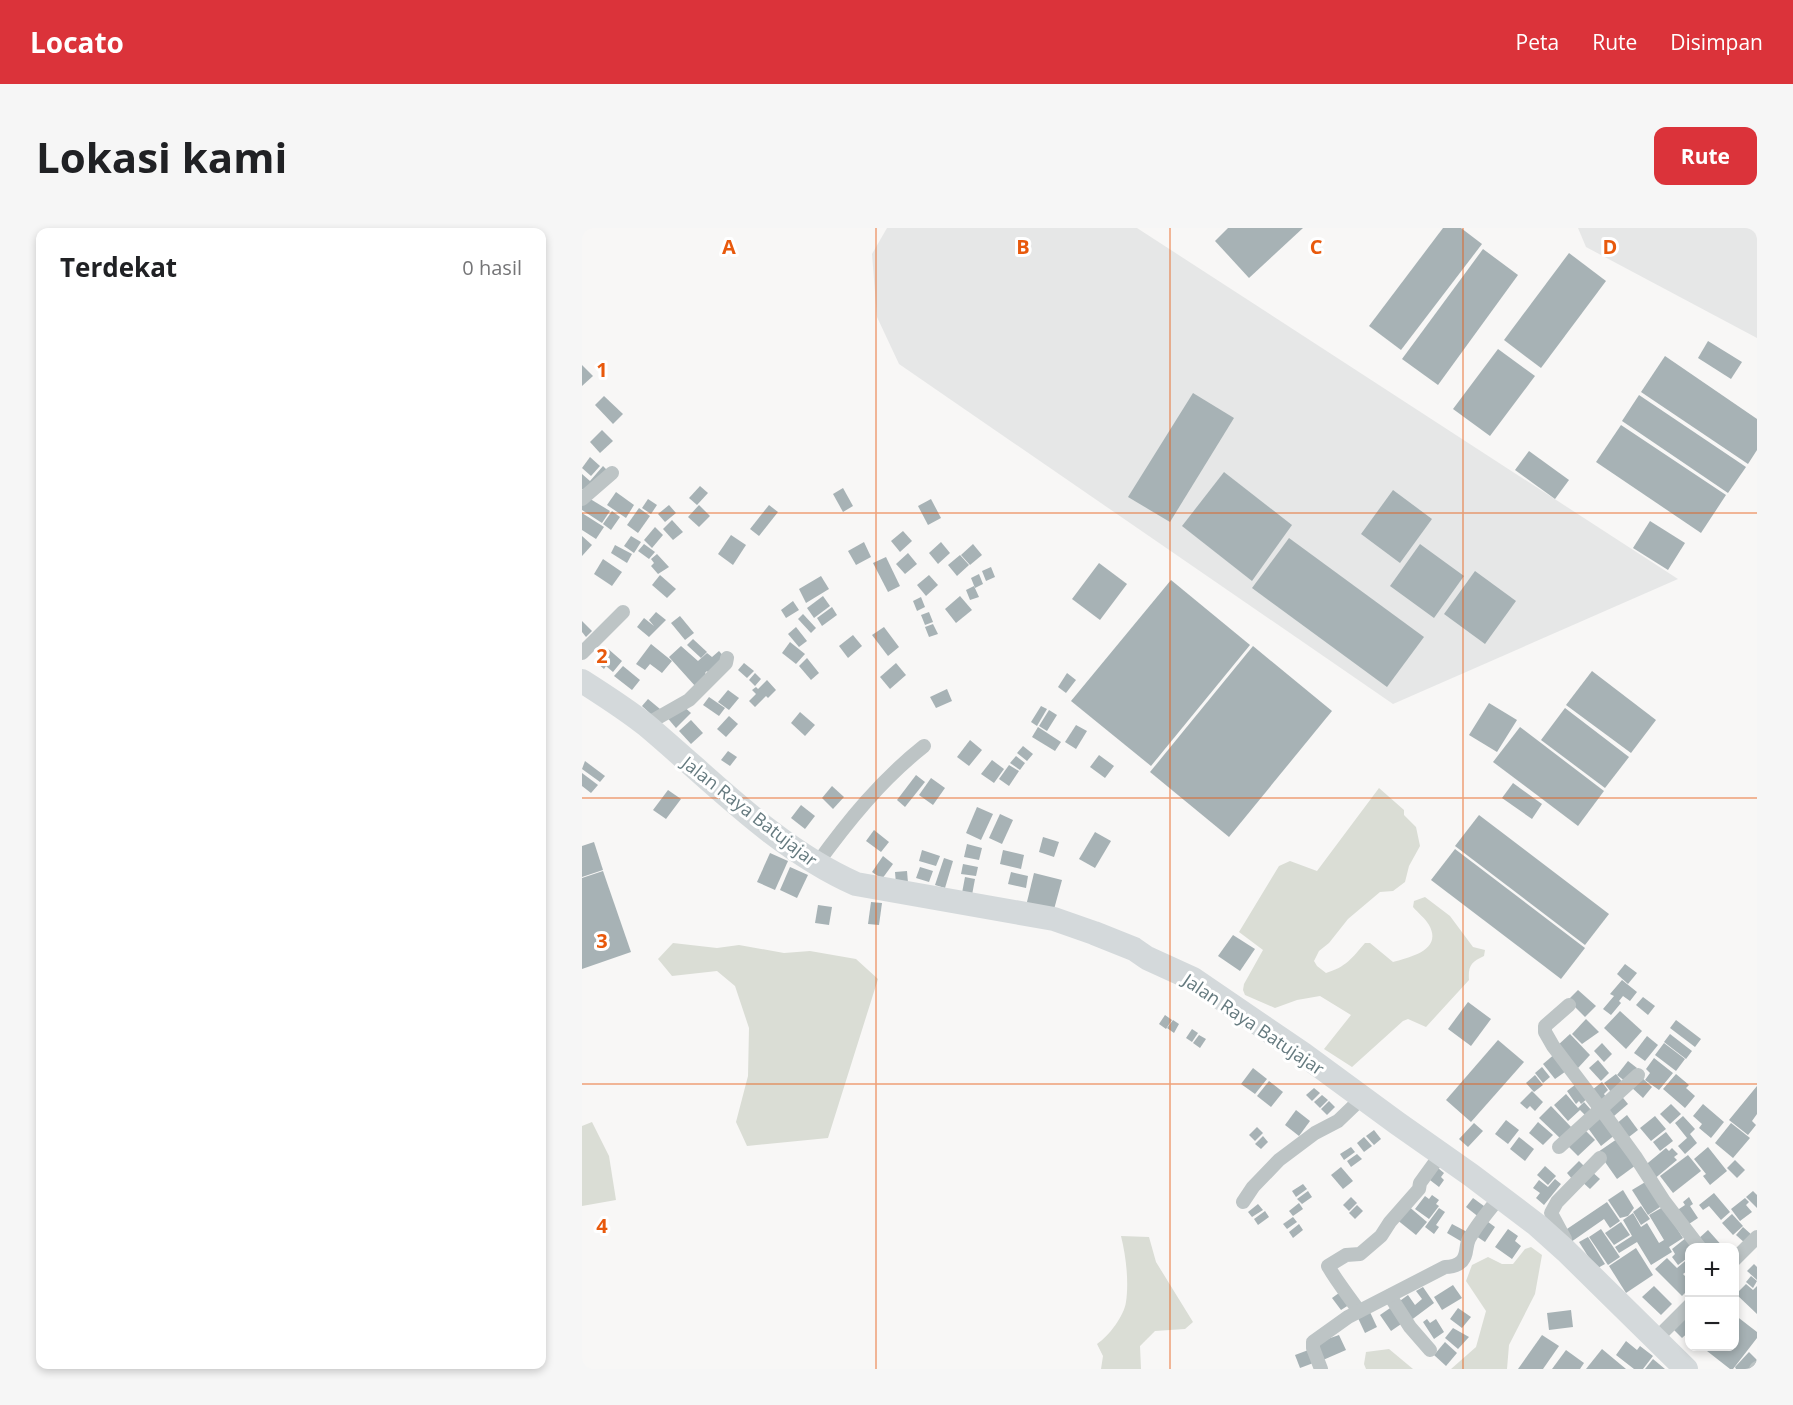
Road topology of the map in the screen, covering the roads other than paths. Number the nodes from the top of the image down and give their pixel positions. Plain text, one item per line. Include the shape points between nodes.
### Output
1 (612, 473) dead end
2 (582, 500) edge
3 (622, 612) dead end
4 (582, 653) edge
5 (727, 658) dead end
6 (582, 681) edge
7 (645, 724) junction
8 (924, 746) dead end
9 (816, 865) junction
10 (1569, 1005) dead end
11 (1638, 1075) dead end
12 (1362, 1098) junction
13 (1600, 1108) junction
14 (1559, 1147) dead end
15 (1441, 1154) junction
16 (1600, 1158) dead end
17 (1500, 1197) junction
18 (1243, 1202) dead end
19 (1757, 1237) edge
20 (1696, 1243) edge
21 (1564, 1249) junction
22 (1739, 1255) edge
23 (1390, 1296) junction
24 (1685, 1309) edge
25 (1359, 1311) junction
26 (1655, 1340) junction
27 (1430, 1350) dead end
28 (1321, 1369) edge
29 (1686, 1369) edge

1 - 2 street
3 - 4 street
5 - 7 street via 689,700
6 - 7 highway, Jalan Raya Batujajar
7 - 9 highway, Jalan Raya Batujajar via 718,789
8 - 9 street via 862,804
9 - 12 highway, Jalan Raya Batujajar via 856,884 1054,919 1114,941 1192,979
10 - 13 street via 1545,1026 1545,1032
11 - 13 street
12 - 15 highway, Jalan Raya Batujajar
12 - 18 street via 1338,1121 1279,1160
13 - 14 street
13 - 20 street
15 - 17 highway, Jalan Raya Batujajar
15 - 25 street via 1381,1236 1360,1254 1346,1255 1328,1266
16 - 21 street via 1551,1213 1565,1239
17 - 21 highway, Jalan Raya Batujajar
17 - 23 street via 1467,1242 1461,1262
19 - 22 street
21 - 26 highway, Jalan Raya Batujajar
23 - 25 street
23 - 27 street
24 - 26 street
25 - 28 street via 1313,1342
26 - 29 highway, Jalan Raya Batujajar

